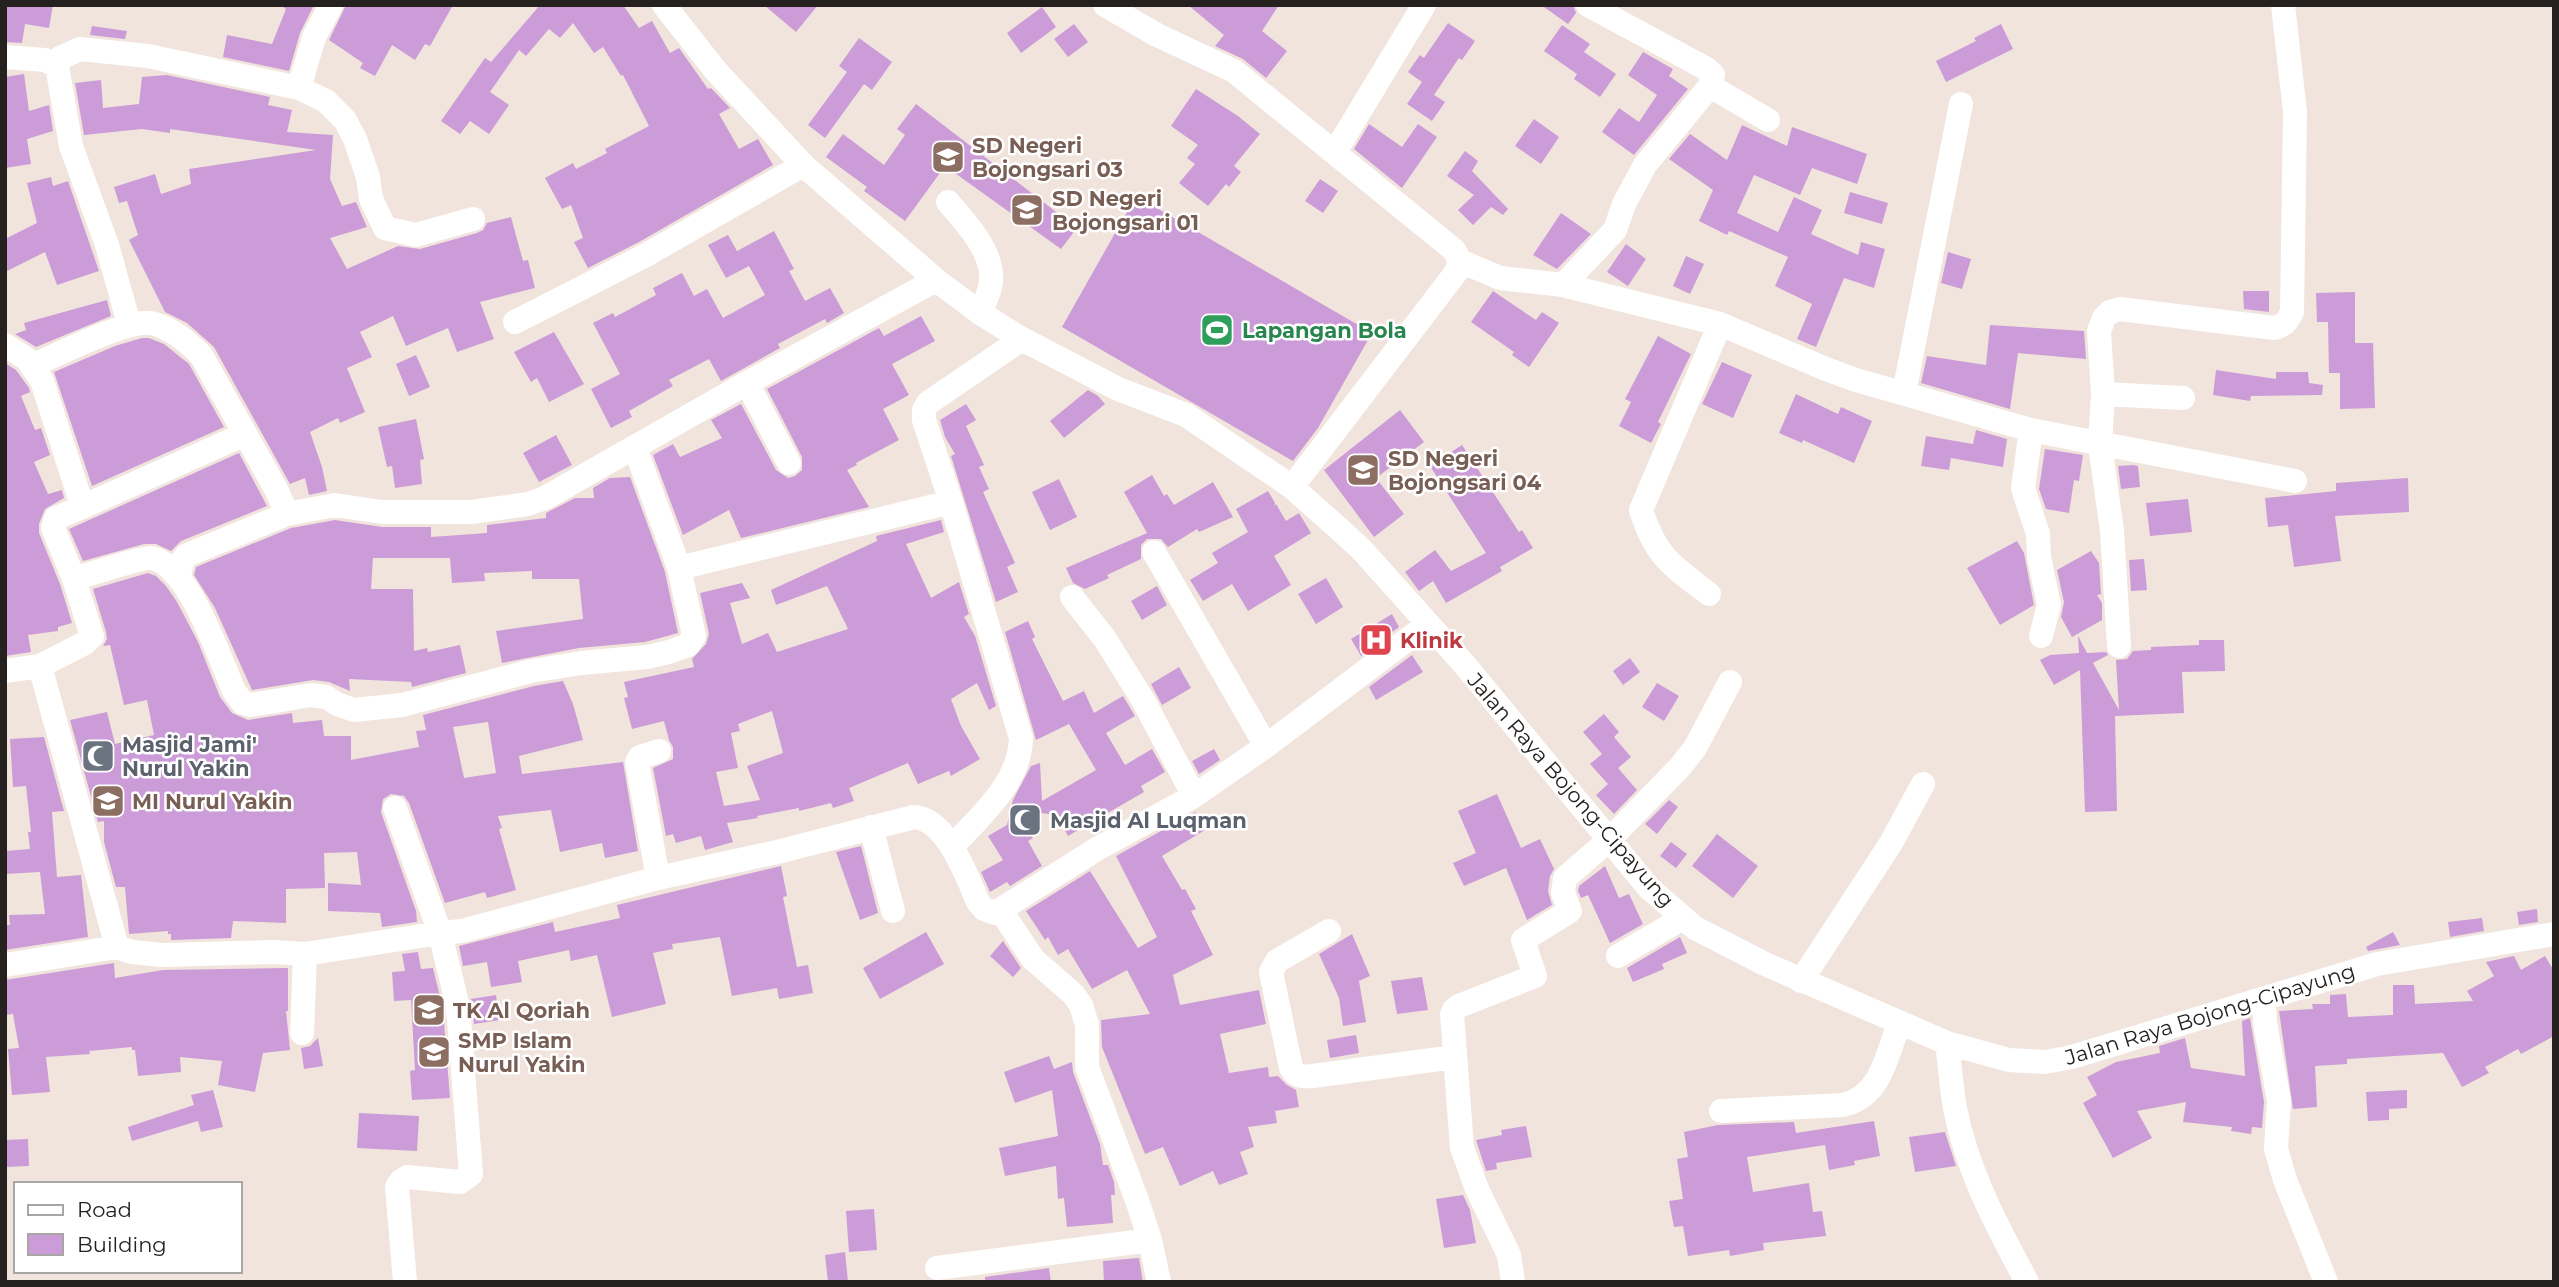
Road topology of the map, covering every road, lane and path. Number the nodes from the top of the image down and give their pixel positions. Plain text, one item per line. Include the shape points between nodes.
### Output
1 (331, 5) edge
2 (664, 5) edge
3 (1105, 5) edge
4 (1423, 5) edge
5 (1588, 5) edge
6 (2283, 5) edge
7 (5, 57) edge
8 (57, 66) junction
9 (1710, 86) junction
10 (299, 88) junction
11 (1961, 104) dead end
12 (1768, 120) dead end
13 (1335, 152) junction
14 (803, 165) junction
15 (948, 202) dead end
16 (473, 219) dead end
17 (1460, 261) junction
18 (936, 280) junction
19 (1563, 285) junction
20 (980, 313) junction
21 (515, 322) dead end
22 (129, 324) junction
23 (1720, 324) junction
24 (1022, 340) junction
25 (5, 345) edge
26 (31, 363) junction
27 (747, 383) junction
28 (1904, 393) junction
29 (2103, 394) junction
30 (2183, 398) dead end
31 (2031, 430) junction
32 (245, 434) junction
33 (2100, 444) junction
34 (635, 448) junction
35 (789, 463) dead end
36 (2295, 481) dead end
37 (1292, 488) junction
38 (951, 502) junction
39 (80, 508) junction
40 (287, 514) junction
41 (1154, 552) dead end
42 (679, 568) junction
43 (180, 576) junction
44 (74, 579) junction
45 (1709, 594) dead end
46 (1072, 597) dead end
47 (1428, 624) junction
48 (2041, 635) dead end
49 (2119, 646) dead end
50 (40, 666) junction
51 (5, 671) edge
52 (1730, 682) dead end
53 (1266, 746) junction
54 (659, 751) dead end
55 (1923, 784) dead end
56 (1194, 796) junction
57 (395, 808) dead end
58 (872, 827) junction
59 (1610, 839) junction
60 (953, 846) junction
61 (658, 878) junction
62 (892, 911) dead end
63 (1001, 911) junction
64 (1683, 918) junction
65 (1329, 931) dead end
66 (440, 933) junction
67 (2554, 934) edge
68 (117, 947) junction
69 (305, 954) junction
70 (1618, 956) dead end
71 (5, 964) edge
72 (1801, 981) junction
73 (2264, 999) junction
74 (1899, 1023) junction
75 (302, 1033) dead end
76 (1947, 1043) junction
77 (1454, 1057) junction
78 (1721, 1111) dead end
79 (1150, 1240) junction
80 (937, 1268) dead end
81 (405, 1282) edge
82 (1159, 1282) edge
83 (1513, 1282) edge
84 (2027, 1282) edge
85 (2326, 1282) edge

1 - 10 street via 314,37
2 - 14 street, Jalan Raya Bojong-Cipayung via 716,71
3 - 13 street via 1234,71
4 - 13 street
5 - 9 street via 1707,69 1713,75
6 - 29 street via 2295,112 2292,312 2283,326 2274,328 2120,309 2110,312 2099,331
7 - 8 street via 45,60
8 - 10 street via 60,58 80,49 148,57
8 - 22 street via 71,146 107,245
9 - 12 street
9 - 19 street via 1646,165 1615,230
10 - 16 street via 326,101 345,120 385,228 416,235
11 - 28 street
13 - 17 street via 1454,250
14 - 18 street, Jalan Raya Bojong-Cipayung
14 - 21 street via 646,255
15 - 20 street via 976,236 989,262 991,282
17 - 19 street via 1500,278
17 - 37 street via 1457,271
18 - 20 street, Jalan Raya Bojong-Cipayung
18 - 27 street
19 - 23 street
20 - 24 street, Jalan Raya Bojong-Cipayung
22 - 26 street
22 - 32 street via 148,322 187,341 201,355
23 - 28 street via 1826,369
23 - 45 street via 1641,510 1650,539 1668,563
24 - 37 street, Jalan Raya Bojong-Cipayung via 1118,389 1186,415
24 - 38 street via 924,410
25 - 26 street
26 - 39 street via 45,390
27 - 34 street
27 - 35 street
28 - 31 street
29 - 30 street
29 - 33 street
31 - 33 street
31 - 48 street via 2023,488 2038,534 2049,605
32 - 39 street
32 - 40 street
33 - 36 street
33 - 49 street via 2112,531
34 - 40 street via 528,504 471,512 382,512 335,505
34 - 42 street
37 - 47 street, Jalan Raya Bojong-Cipayung via 1362,550
38 - 42 street
38 - 60 street via 1021,738 1020,755 1002,792
39 - 44 street via 53,523
40 - 43 street via 187,555
41 - 53 street
42 - 43 street via 694,636 683,648 647,657 531,671 402,705 354,710 312,695 243,703
43 - 44 street via 150,557
44 - 50 street via 92,636
46 - 56 street via 1143,700
47 - 53 street
47 - 59 street, Jalan Raya Bojong-Cipayung
50 - 51 street
50 - 68 street
52 - 59 street via 1695,748
53 - 56 street
54 - 61 street via 637,762
55 - 72 street via 1891,843
56 - 63 street via 1097,849
57 - 66 street
58 - 60 street via 920,817
58 - 61 street
58 - 62 street
59 - 64 street, Jalan Raya Bojong-Cipayung via 1649,888
59 - 77 street via 1565,878 1563,893 1570,911 1523,940 1535,976 1454,1010
60 - 63 street via 978,902 989,912
61 - 66 street via 462,932
63 - 79 street via 1033,959 1081,1005 1087,1025 1089,1075
64 - 70 street
64 - 72 street, Jalan Raya Bojong-Cipayung via 1713,939
65 - 77 street via 1277,961 1271,972 1294,1073 1304,1077
66 - 69 street
66 - 81 street via 458,1007 471,1174 460,1182 407,1177 397,1187
67 - 73 street, Jalan Raya Bojong-Cipayung via 2377,964
68 - 69 street via 162,955
68 - 71 street
69 - 75 street
72 - 74 street, Jalan Raya Bojong-Cipayung
73 - 76 street, Jalan Raya Bojong-Cipayung via 2045,1062 2009,1060
73 - 85 street via 2279,1101 2276,1149
74 - 76 street, Jalan Raya Bojong-Cipayung
74 - 78 street via 1879,1078 1854,1103
76 - 84 street via 1955,1108 1977,1183
77 - 83 street via 1462,1148 1509,1255
79 - 80 street
79 - 82 street

